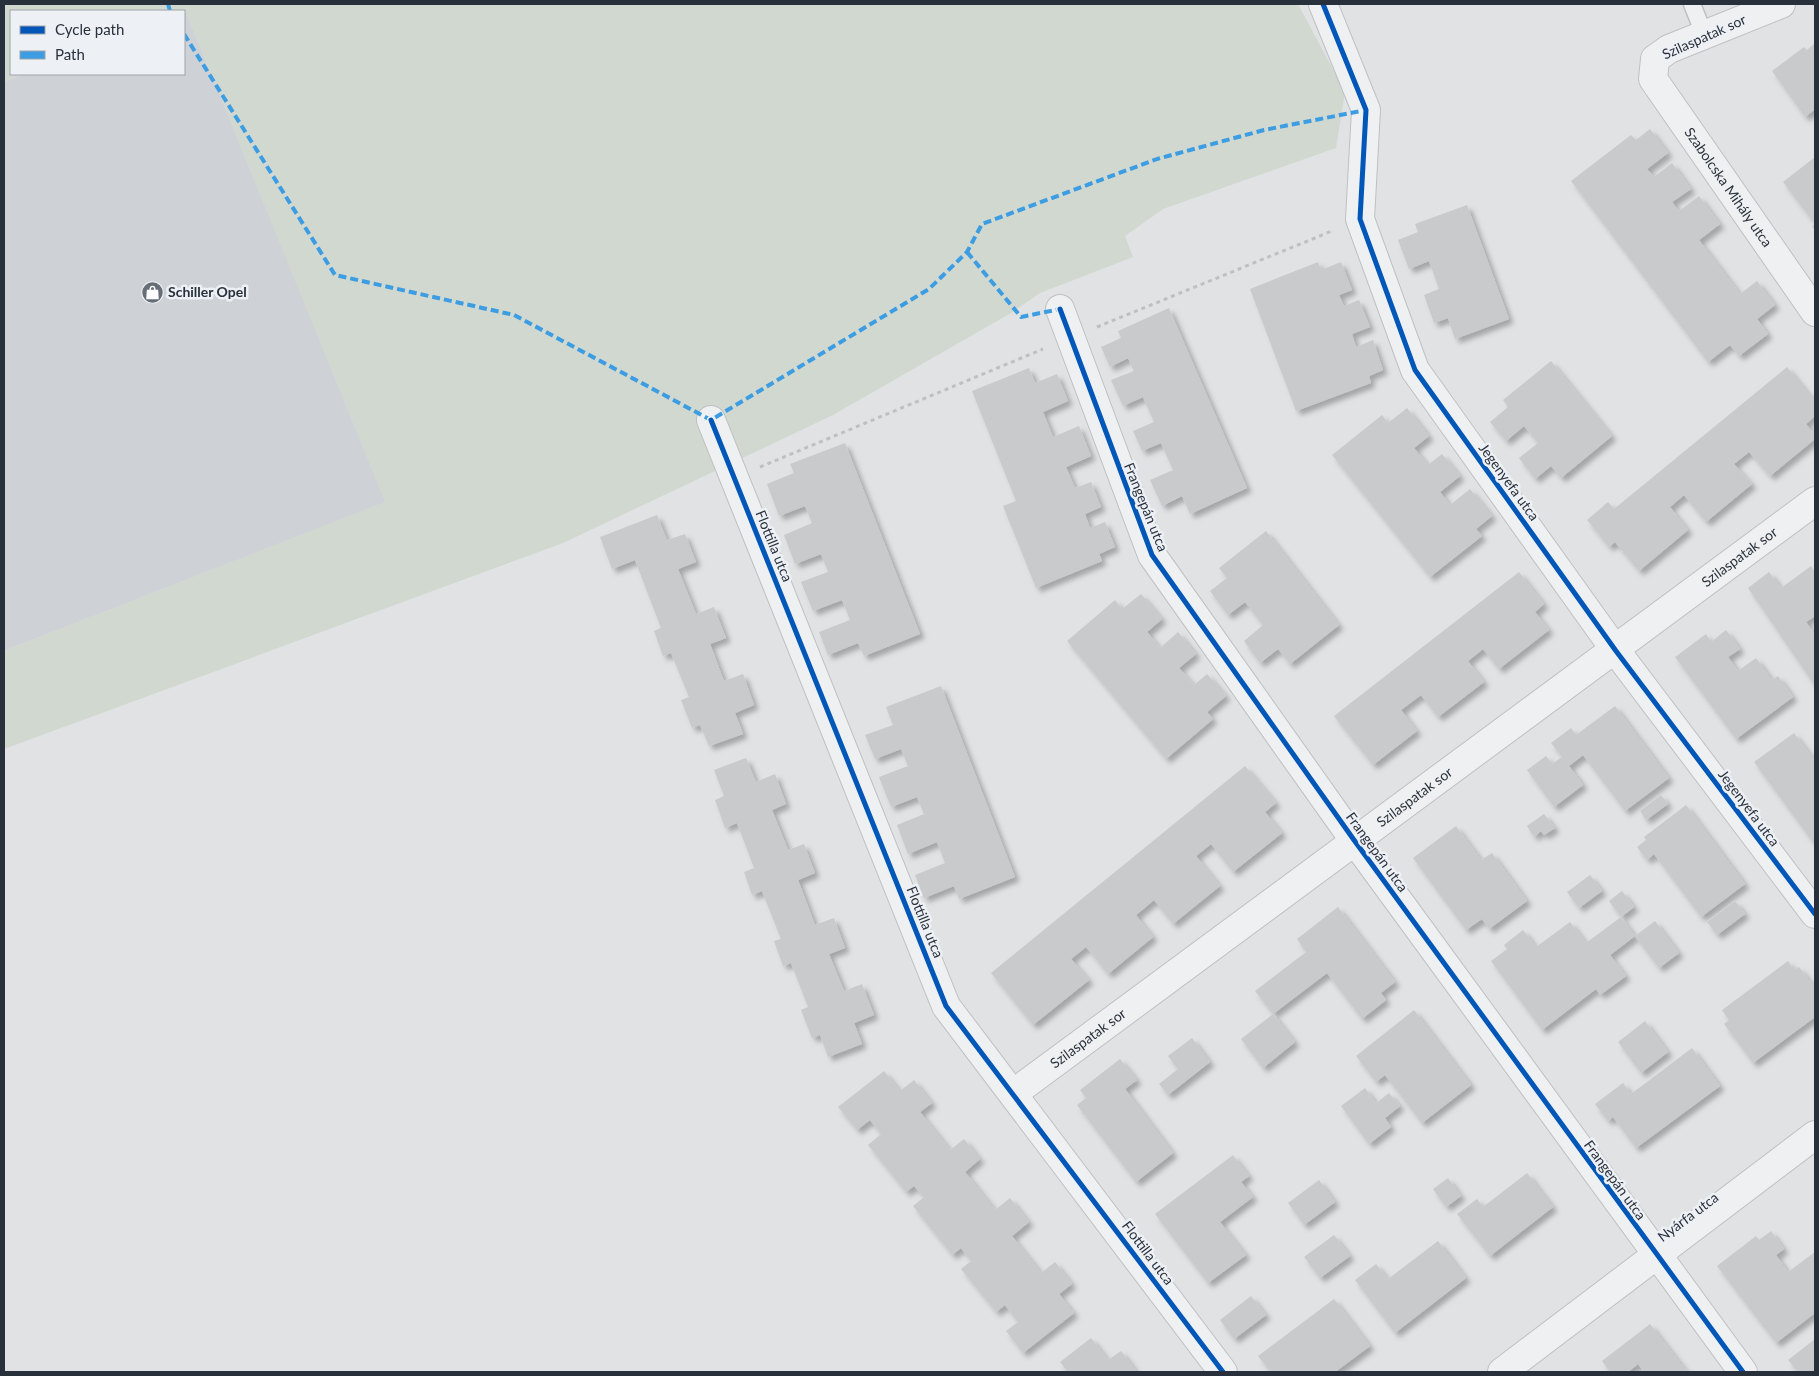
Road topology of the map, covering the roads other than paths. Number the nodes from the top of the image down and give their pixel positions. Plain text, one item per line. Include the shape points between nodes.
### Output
1 (1322, 4) edge
2 (1692, 4) edge
3 (1781, 4) edge
4 (1704, 34) junction
5 (1655, 59) joint
6 (1060, 309) dead end
7 (1815, 312) edge
8 (711, 420) dead end
9 (1815, 501) edge
10 (1616, 651) junction
11 (1354, 840) junction
12 (1815, 914) edge
13 (1014, 1093) junction
14 (1815, 1135) edge
15 (1656, 1256) junction
16 (1223, 1372) edge
17 (1502, 1372) edge
18 (1743, 1372) edge

1 - 10 street, Jegenyefa utca via 1366,110 1360,219 1415,370
2 - 4 lane
3 - 4 street, Szilaspatak sor
4 - 5 street, Szilaspatak sor via 1669,49
5 - 7 street, Szabolcska Mihály utca via 1654,79
6 - 11 street, Frangepán utca via 1152,555
8 - 13 street, Flottilla utca via 946,1006
9 - 10 street, Szilaspatak sor
10 - 11 street, Szilaspatak sor
10 - 12 street, Jegenyefa utca
11 - 13 street, Szilaspatak sor
11 - 15 street, Frangepán utca
13 - 16 street, Flottilla utca
14 - 15 street, Nyárfa utca
15 - 17 street, Nyárfa utca
15 - 18 street, Frangepán utca

